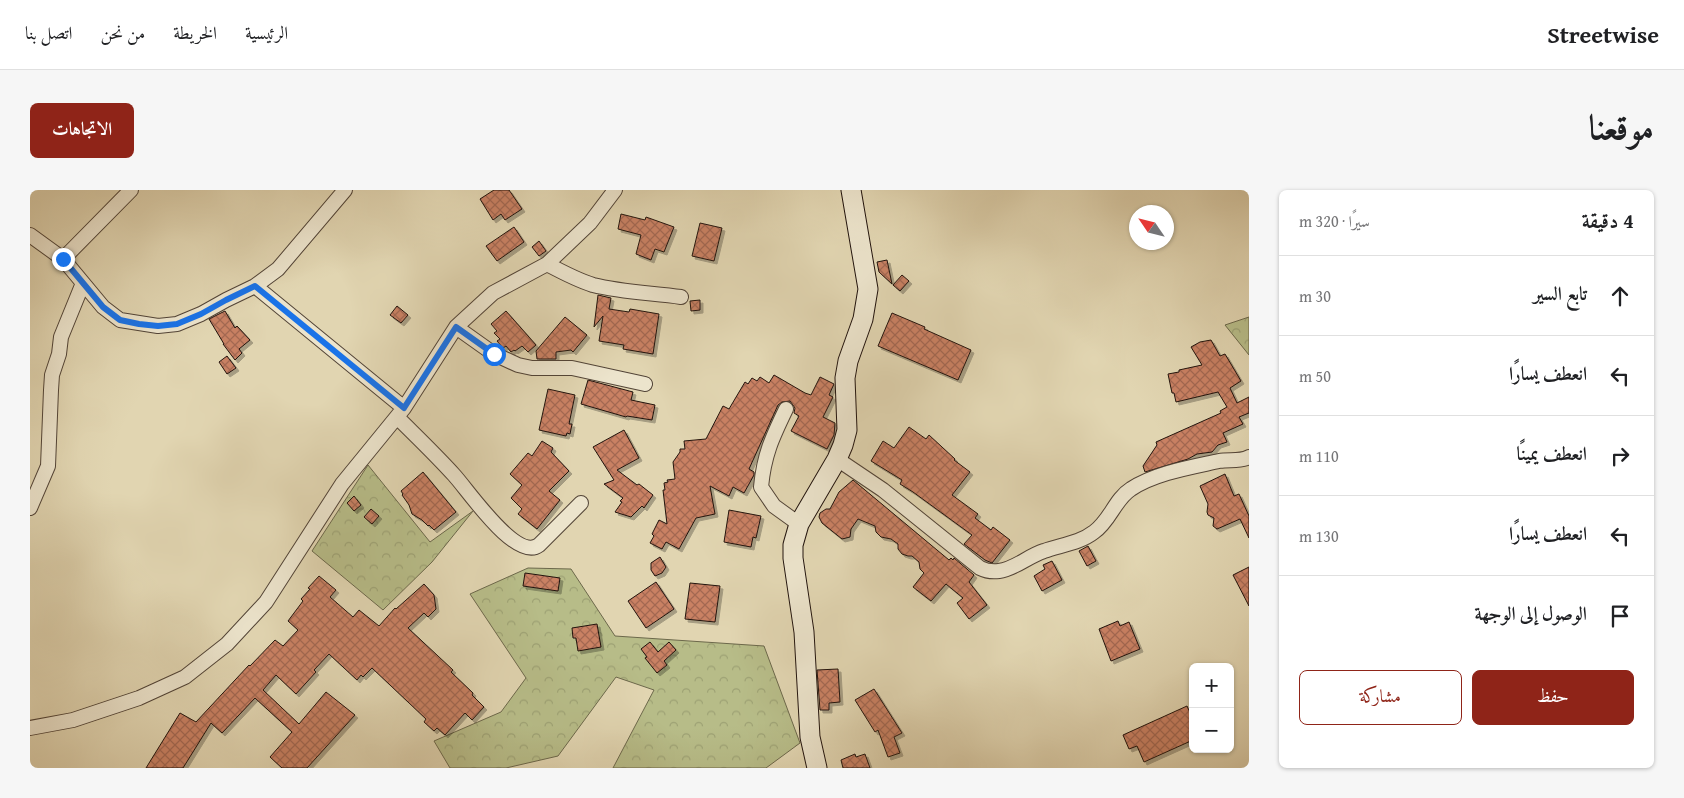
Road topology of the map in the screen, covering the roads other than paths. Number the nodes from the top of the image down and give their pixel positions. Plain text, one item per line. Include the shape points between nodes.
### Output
1 (131, 190) edge
2 (344, 190) edge
3 (615, 190) edge
4 (851, 190) edge
5 (30, 235) edge
6 (63, 259) junction
7 (547, 264) junction
8 (83, 283) junction
9 (255, 286) junction
10 (681, 297) dead end
11 (456, 327) junction
12 (645, 384) dead end
13 (786, 409) dead end
14 (400, 412) junction
15 (1249, 457) edge
16 (837, 459) junction
17 (581, 503) dead end
18 (30, 508) edge
19 (799, 524) junction
20 (32, 725) edge
21 (817, 768) edge

1 - 6 street
2 - 9 street via 278,269
3 - 7 street via 590,223
4 - 16 street via 868,289 863,319 848,361 845,378 847,430
5 - 6 street
6 - 8 street
7 - 10 street via 592,284
7 - 11 street via 493,293
8 - 9 street via 103,307 120,320 158,326 177,324
8 - 18 street via 61,337 52,374 48,466
9 - 14 street
11 - 12 street via 494,354 518,365 572,368
11 - 14 street
13 - 19 street via 771,439 763,464 761,487 774,506
14 - 17 street via 497,527 528,548 539,545
14 - 20 street via 342,484 266,602 227,644 185,677 146,695 72,720
15 - 16 street via 1188,468 1140,484 1129,490 1094,532 998,571 980,568 883,490
16 - 19 street
19 - 21 street via 793,558 804,632 810,736

